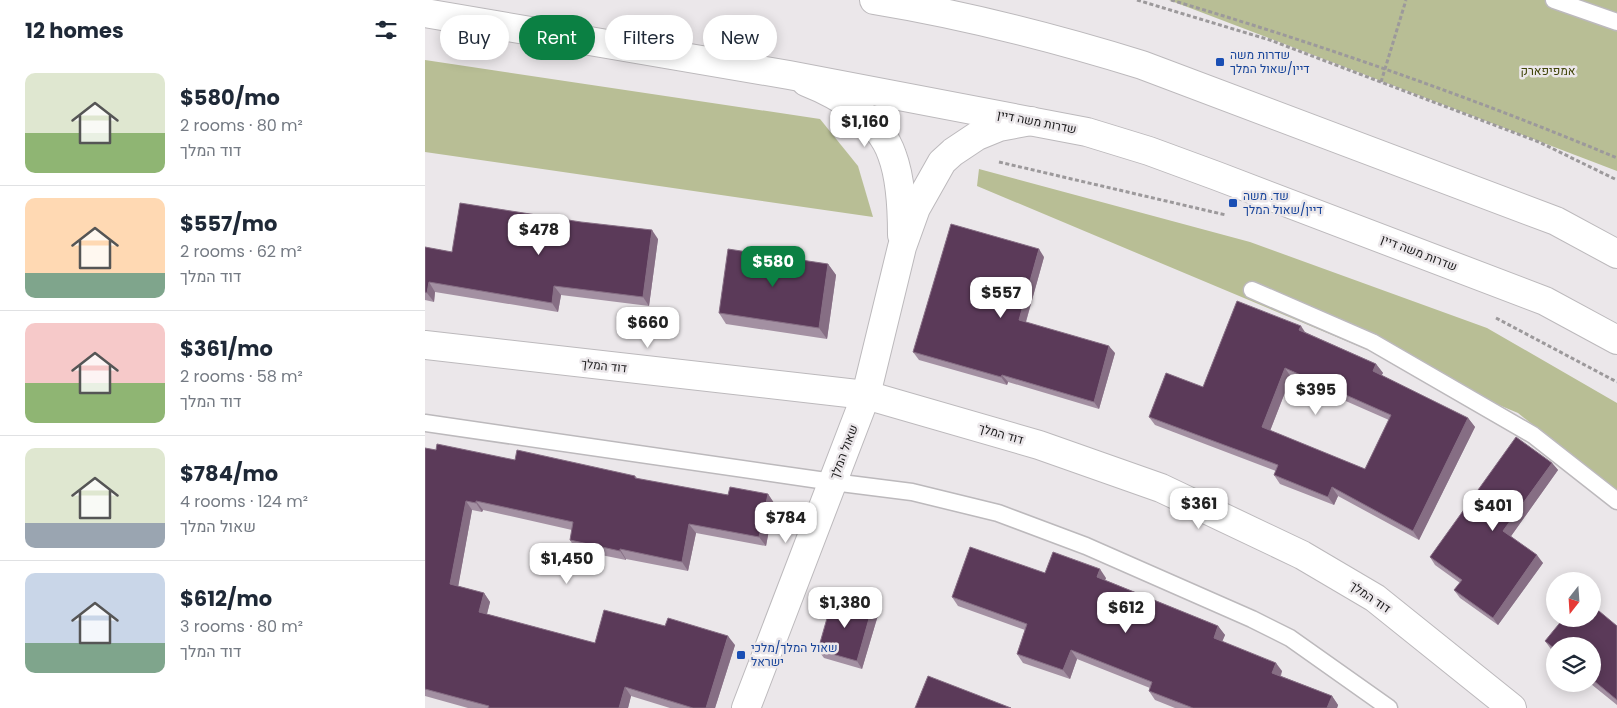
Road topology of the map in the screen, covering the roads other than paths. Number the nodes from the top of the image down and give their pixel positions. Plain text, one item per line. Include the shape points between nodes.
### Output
1 (874, 0) edge
2 (1554, 0) edge
3 (425, 13) edge
4 (1617, 22) edge
5 (789, 74) junction
6 (1031, 121) junction
7 (902, 247) junction
8 (1617, 254) edge
9 (1252, 290) dead end
10 (1617, 340) edge
11 (425, 345) edge
12 (866, 395) junction
13 (425, 423) edge
14 (833, 482) junction
15 (1617, 501) edge
16 (746, 708) edge
17 (1389, 708) edge
18 (1511, 708) edge

1 - 8 street via 1003,27 1142,65 1556,221
2 - 4 lane
3 - 5 street, שדרות משה דיין
5 - 6 street, שדרות משה דיין
5 - 7 street, שאול המלך via 846,103 868,119 884,137 893,154 902,208
6 - 7 street, שאול המלך via 999,127 977,136 942,162 916,208
6 - 10 street, שדרות משה דיין via 1096,135 1217,176 1545,301
7 - 12 street, שאול המלך
9 - 15 lane via 1372,342 1533,435
11 - 12 street, דוד המלך
12 - 14 street, שאול המלך
12 - 18 street, דוד המלך via 1039,445 1161,488 1293,550 1375,598
13 - 14 lane
14 - 16 street, שאול המלך
14 - 17 lane via 912,492 998,513 1086,546 1290,638

